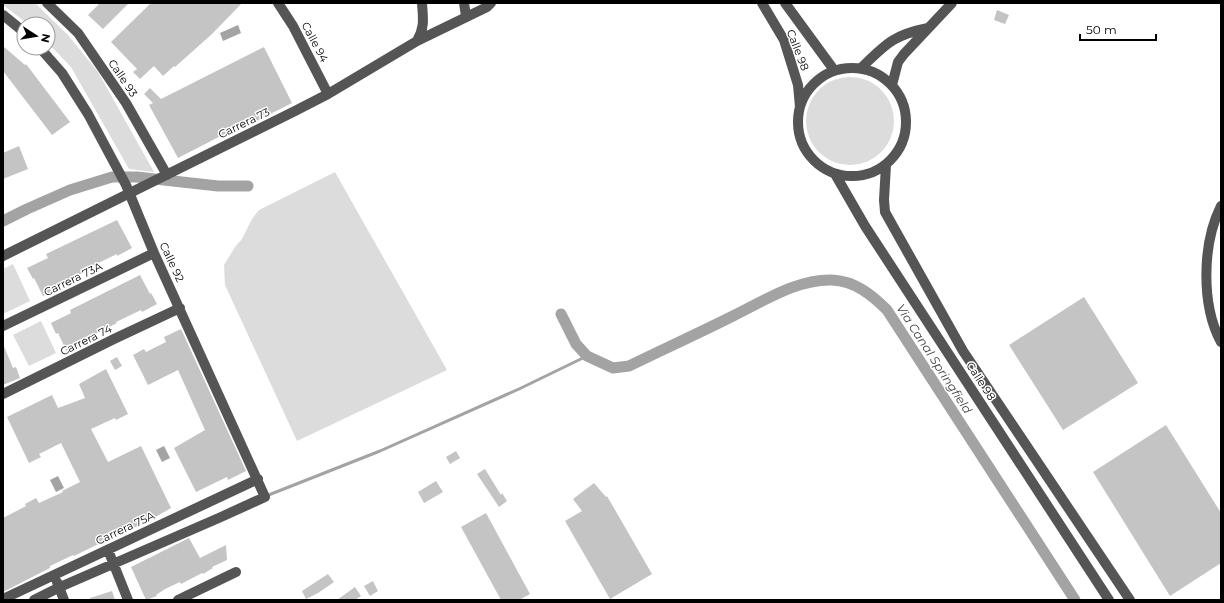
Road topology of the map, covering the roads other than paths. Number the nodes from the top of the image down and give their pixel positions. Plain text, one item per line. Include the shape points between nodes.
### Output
1 (47, 3) edge
2 (278, 3) edge
3 (422, 3) edge
4 (464, 3) edge
5 (491, 3) edge
6 (762, 3) edge
7 (785, 3) edge
8 (952, 3) edge
9 (3, 15) edge
10 (466, 16) junction
11 (16, 26) edge
12 (928, 28) junction
13 (417, 41) junction
14 (47, 56) edge
15 (861, 68) junction
16 (834, 70) junction
17 (892, 84) junction
18 (328, 94) junction
19 (800, 109) junction
20 (886, 165) junction
21 (835, 174) junction
22 (164, 176) junction
23 (128, 190) junction
24 (1221, 206) edge
25 (154, 253) junction
26 (3, 256) edge
27 (180, 308) junction
28 (3, 326) edge
29 (1221, 342) edge
30 (3, 394) edge
31 (258, 479) junction
32 (108, 550) junction
33 (113, 565) junction
34 (236, 572) dead end
35 (53, 575) junction
36 (60, 587) junction
37 (3, 599) edge
38 (34, 600) edge
39 (64, 600) edge
40 (128, 600) edge
41 (178, 600) edge
42 (1109, 600) edge
43 (1130, 600) edge

1 - 22 street, Calle 93 via 78,33 126,103
2 - 18 street, Calle 94
3 - 13 street via 423,26
4 - 10 street
5 - 10 street, Carrera 73
6 - 19 street, Calle 98 via 784,40 798,85
7 - 16 street, Calle 98
8 - 12 street
9 - 11 street
10 - 13 street, Carrera 73
12 - 15 street via 898,36
12 - 17 street via 898,62
13 - 18 street, Carrera 73
14 - 23 street, Calle 92 via 62,73 88,114
15 - 16 street
15 - 17 street via 878,74
16 - 19 street via 812,85 802,100
17 - 20 street via 904,104 906,126 904,139 898,151
18 - 22 street, Carrera 73
19 - 21 street via 798,127 807,152 819,165
20 - 21 street via 862,176
20 - 43 street, Calle 98 via 885,212 963,350
21 - 42 street, Calle 98 via 869,233
22 - 23 street, Carrera 73
23 - 25 street, Calle 92
23 - 26 street, Carrera 73
24 - 29 street via 1208,245 1206,277 1210,308
25 - 27 street, Calle 92
25 - 28 street, Carrera 73A
27 - 30 street, Carrera 74
27 - 31 street, Calle 92
31 - 32 street, Carrera 75A
31 - 33 street, Calle 92 via 265,497
32 - 33 street
32 - 35 street, Carrera 75A
33 - 36 street
33 - 40 street
34 - 41 street
35 - 36 street
35 - 37 street, Carrera 75A
36 - 38 street
36 - 39 street

